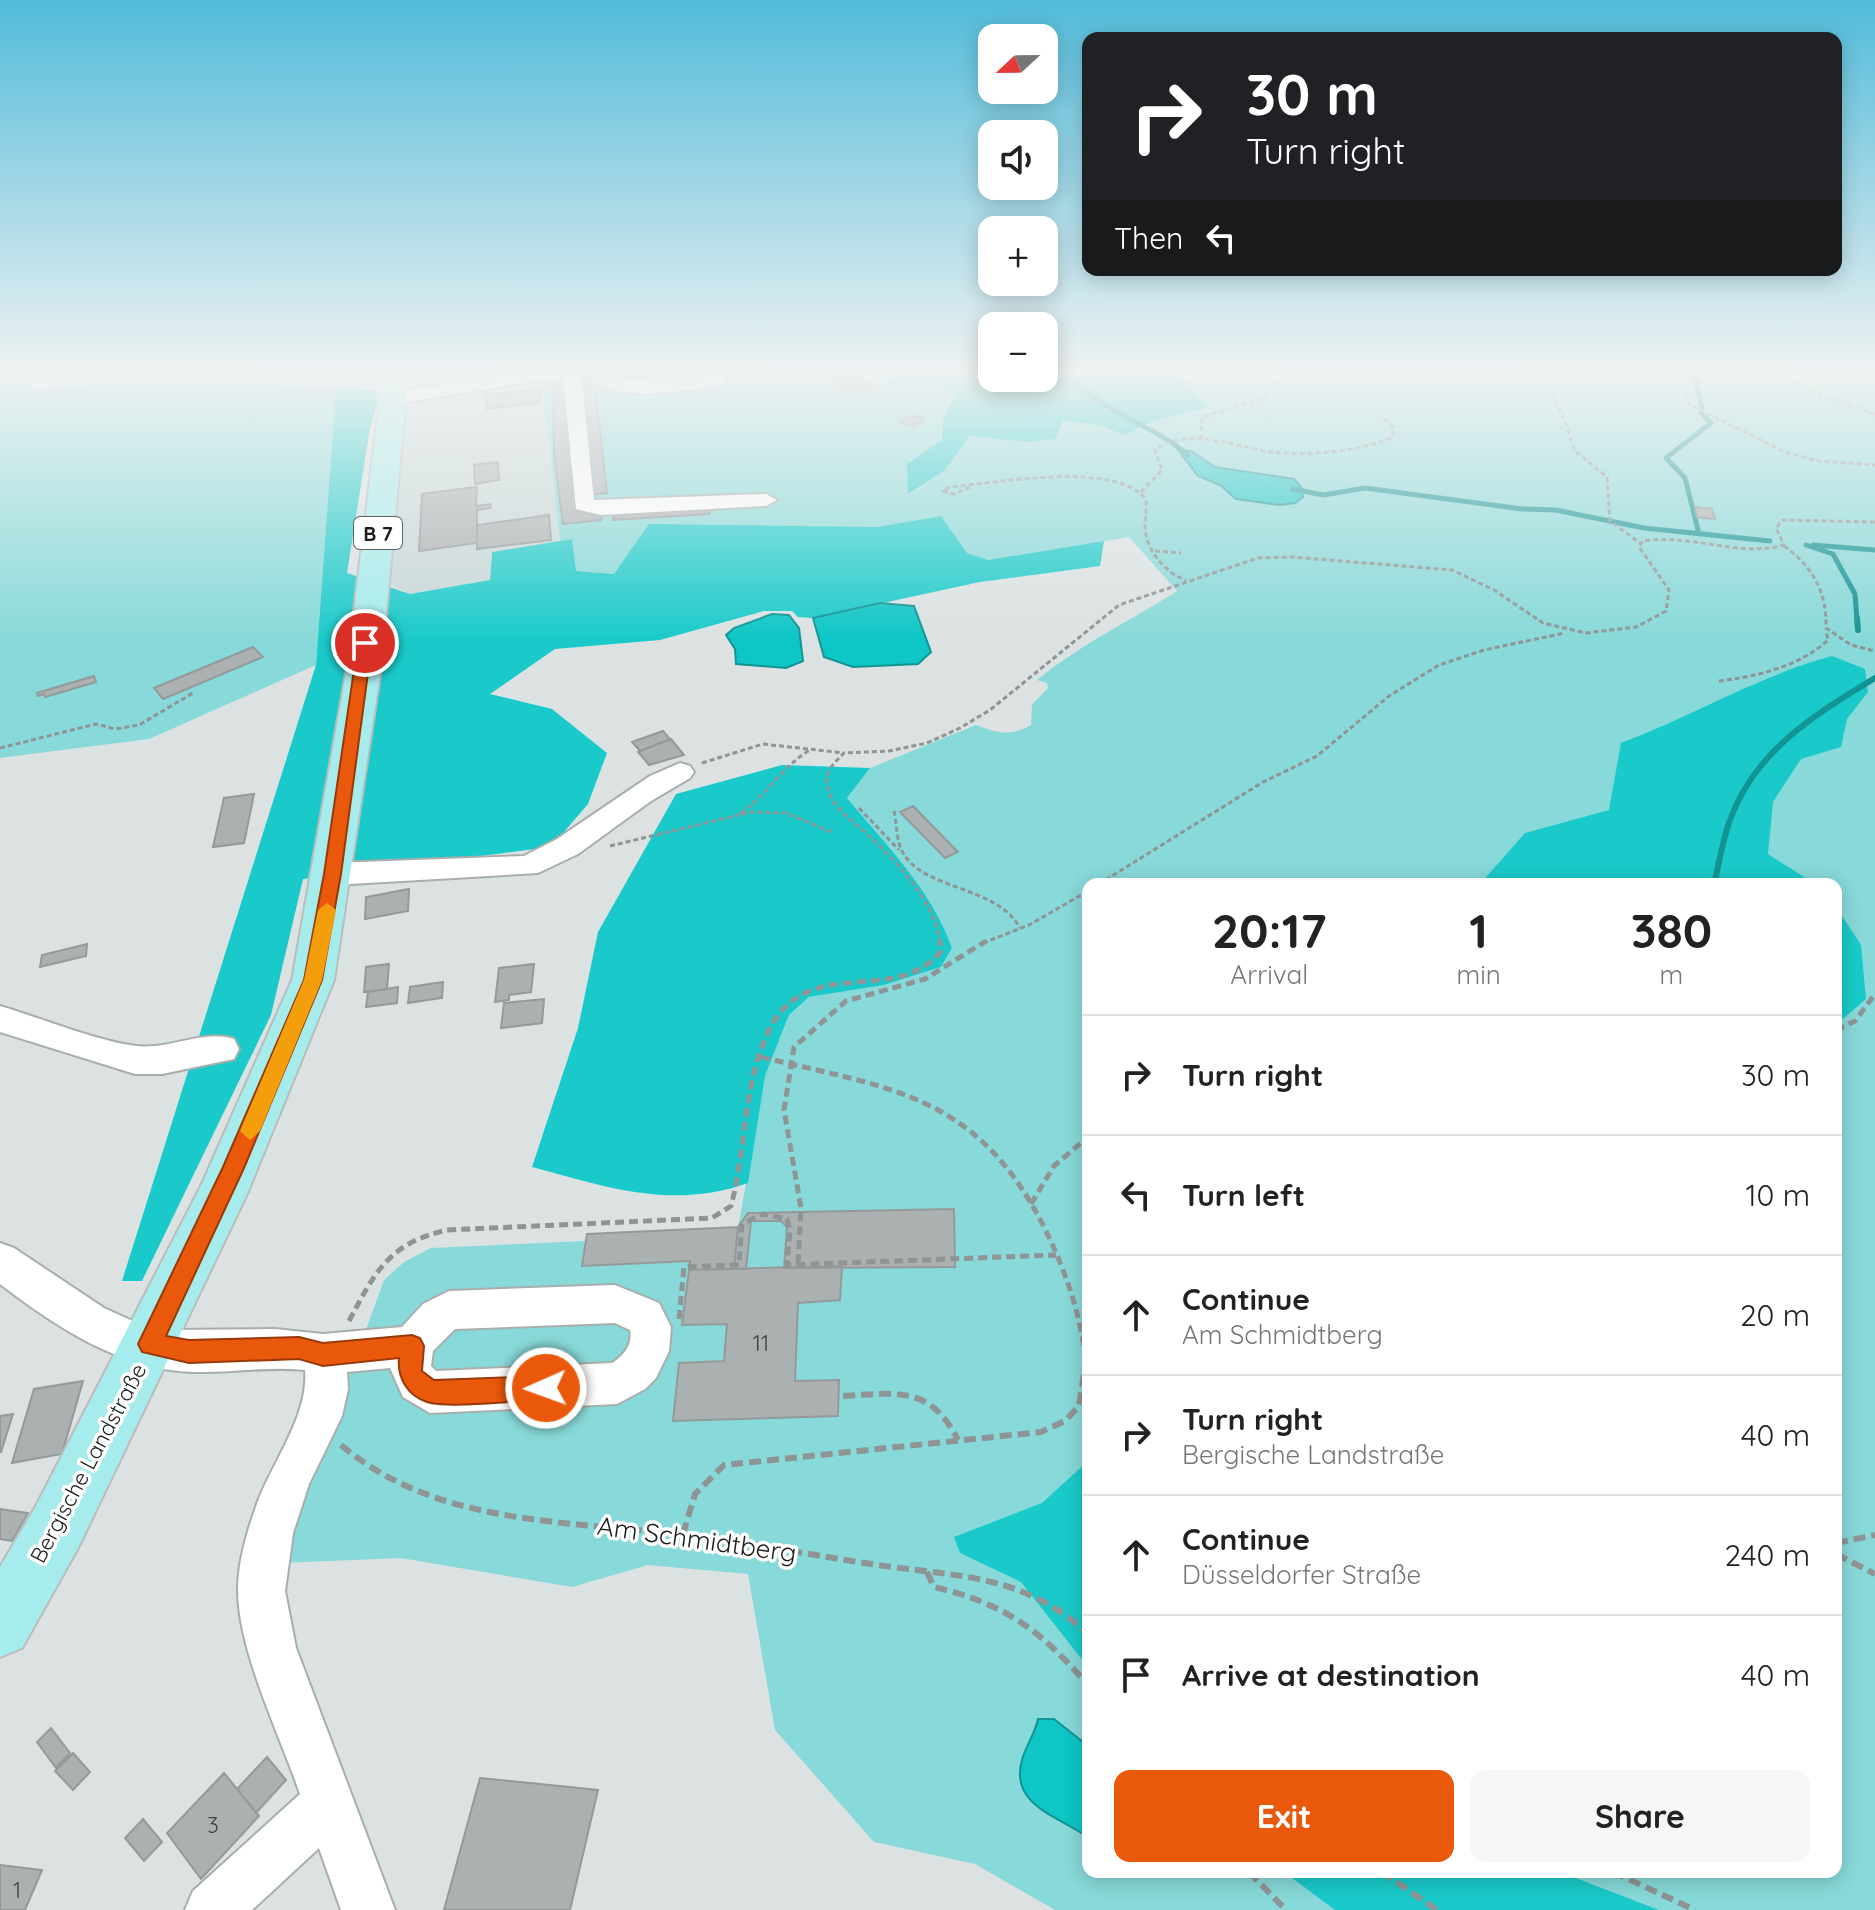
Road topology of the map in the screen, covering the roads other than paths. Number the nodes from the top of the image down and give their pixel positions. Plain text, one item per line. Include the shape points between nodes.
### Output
1 (385, 461) edge
2 (580, 461) edge
3 (766, 500) dead end
4 (680, 772) road end
5 (333, 874) junction
6 (0, 1019) edge
7 (222, 1049) dead end
8 (0, 1261) edge
9 (139, 1341) junction
10 (412, 1346) junction
11 (323, 1354) junction
12 (0, 1626) edge
13 (327, 1805) junction
14 (212, 1910) edge
15 (368, 1910) edge

1 - 5 main road, Bergische Landstraße / B 7
2 - 3 street via 584,504 601,508
4 - 5 street via 556,854 527,866
5 - 9 main road, Bergische Landstraße / B 7 via 321,948 301,1013 222,1194
6 - 7 street via 135,1060
8 - 9 street via 62,1309
9 - 11 street via 189,1352 299,1348
9 - 12 main road, Bergische Landstraße / B 7 via 57,1527
10 - 10 street via 410,1369 430,1392 617,1383 641,1368 652,1340 644,1315 615,1304 449,1310 427,1324
10 - 11 street
11 - 13 street via 329,1378 323,1416 279,1505 261,1595 278,1668
13 - 14 street
13 - 15 street

